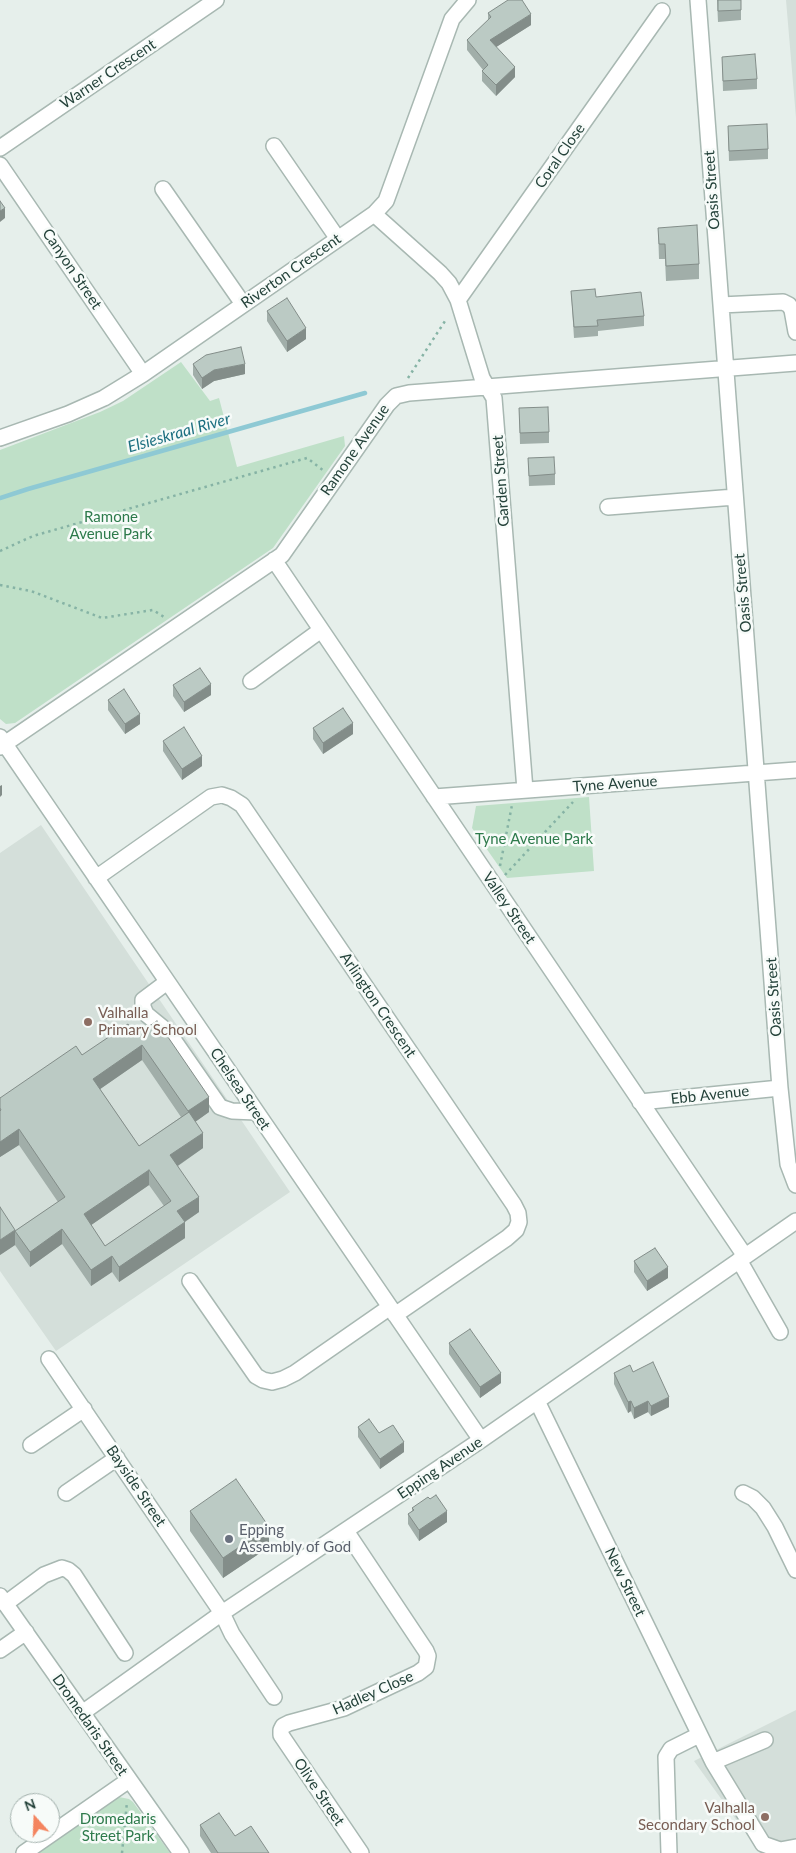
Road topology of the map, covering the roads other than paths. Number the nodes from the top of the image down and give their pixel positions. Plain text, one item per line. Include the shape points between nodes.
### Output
1 (216, 0) edge
2 (468, 0) edge
3 (698, 0) edge
4 (662, 11) dead end
5 (274, 146) dead end
6 (0, 148) edge
7 (0, 165) edge
8 (163, 188) dead end
9 (374, 214) junction
10 (338, 239) junction
11 (458, 300) junction
12 (244, 304) junction
13 (720, 305) junction
14 (796, 332) edge
15 (796, 363) edge
16 (725, 369) junction
17 (143, 374) junction
18 (487, 387) junction
19 (0, 438) edge
20 (735, 497) junction
21 (608, 507) dead end
22 (274, 560) junction
23 (321, 630) junction
24 (251, 681) dead end
25 (2, 743) edge
26 (796, 770) edge
27 (758, 774) junction
28 (525, 790) junction
29 (434, 797) junction
30 (96, 878) junction
31 (167, 982) junction
32 (780, 1088) junction
33 (640, 1102) junction
34 (256, 1112) junction
35 (796, 1185) edge
36 (796, 1221) edge
37 (742, 1258) junction
38 (190, 1281) dead end
39 (393, 1311) junction
40 (780, 1332) dead end
41 (49, 1358) dead end
42 (537, 1401) junction
43 (84, 1409) junction
44 (481, 1440) junction
45 (31, 1445) dead end
46 (117, 1458) junction
47 (66, 1493) dead end
48 (742, 1493) dead end
49 (346, 1531) junction
50 (796, 1570) edge
51 (3, 1600) edge
52 (222, 1613) junction
53 (26, 1632) junction
54 (0, 1650) edge
55 (125, 1653) dead end
56 (274, 1697) dead end
57 (82, 1713) junction
58 (281, 1730) joint
59 (700, 1734) junction
60 (765, 1740) dead end
61 (713, 1762) junction
62 (129, 1780) junction
63 (796, 1847) edge
64 (24, 1853) edge
65 (181, 1853) edge
66 (361, 1853) edge
67 (670, 1853) edge

1 - 6 street, Warner Crescent
2 - 9 street, Riverton Crescent via 452,19 386,201
3 - 13 street, Oasis Street
4 - 11 street, Coral Close
5 - 10 street
7 - 17 street, Canyon Street
8 - 12 street
9 - 10 street, Riverton Crescent
9 - 11 street, Garden Street via 440,273
10 - 12 street, Riverton Crescent
11 - 18 street, Garden Street
12 - 17 street, Riverton Crescent
13 - 14 street via 783,302 792,310
13 - 16 street, Oasis Street
15 - 16 street, Ramone Avenue
16 - 18 street, Ramone Avenue
16 - 20 street, Oasis Street
17 - 19 street, Riverton Crescent via 104,398
18 - 22 street, Ramone Avenue via 396,396 386,405 282,555
18 - 28 street, Garden Street via 494,398
20 - 21 street
20 - 27 street, Oasis Street
22 - 23 street, Valley Street
22 - 25 street, Ramone Avenue
23 - 24 street
23 - 29 street, Valley Street
25 - 30 street, Chelsea Street
26 - 27 street, Tyne Avenue
27 - 28 street, Tyne Avenue
27 - 32 street, Oasis Street
28 - 29 street, Tyne Avenue
29 - 33 street, Valley Street
30 - 31 street, Chelsea Street
30 - 39 street, Arlington Crescent via 211,797 222,795 231,798 242,806 253,822 518,1214 516,1230 507,1238
31 - 34 street, Chelsea Street
31 - 34 street via 143,1000 146,1014 168,1032 220,1107
32 - 33 street, Ebb Avenue
32 - 35 street, Oasis Street via 788,1164
33 - 37 street, Valley Street
34 - 39 street, Chelsea Street
36 - 37 street, Epping Avenue
37 - 40 street, Valley Street
37 - 42 street, Epping Avenue
38 - 39 street, Arlington Crescent via 256,1376 272,1382 295,1373
39 - 44 street, Chelsea Street
41 - 43 street, Bayside Street
42 - 44 street, Epping Avenue
42 - 59 street, New Street
43 - 45 street
43 - 46 street, Bayside Street
44 - 49 street, Epping Avenue
46 - 47 street
46 - 52 street, Bayside Street
48 - 50 street via 763,1508
49 - 52 street, Epping Avenue
49 - 58 street, Hadley Close via 426,1651 428,1662 418,1673 344,1708 289,1723
51 - 53 street, Dromedaris Street
51 - 55 street via 44,1575 62,1568 68,1570
52 - 56 street, Bayside Street via 232,1634
52 - 57 street, Epping Avenue
53 - 54 street
53 - 57 street, Dromedaris Street
57 - 62 street, Dromedaris Street
58 - 66 street, Olive Street via 281,1735
59 - 61 street, New Street
59 - 67 street via 671,1749 666,1757
60 - 61 street
61 - 63 street, New Street via 763,1844 780,1850
62 - 64 street
62 - 65 street, Dromedaris Street

